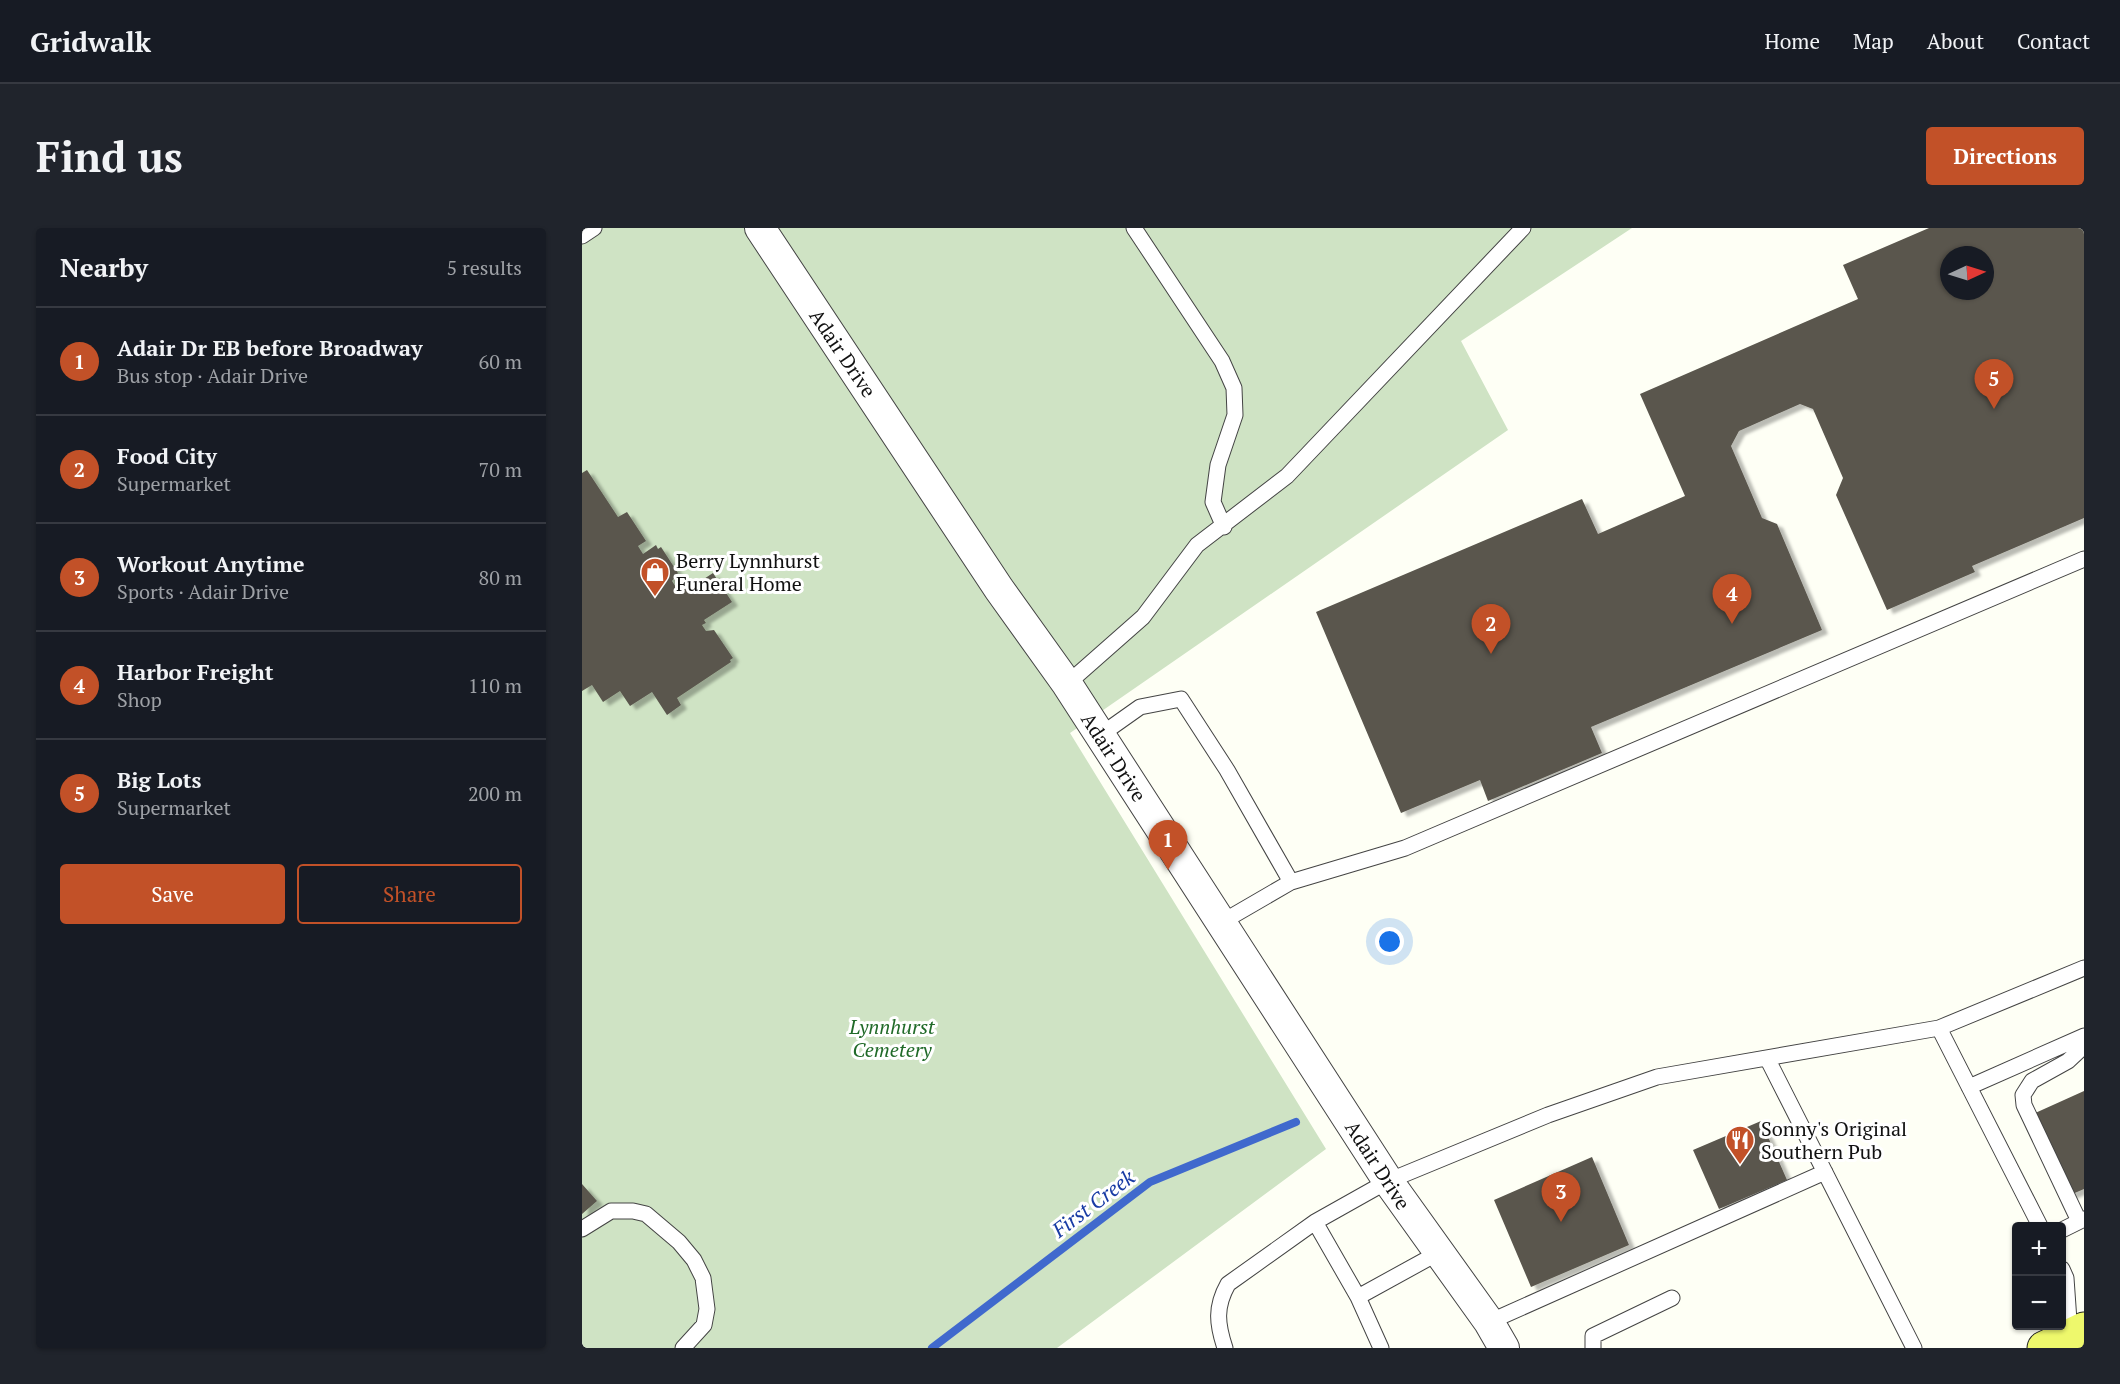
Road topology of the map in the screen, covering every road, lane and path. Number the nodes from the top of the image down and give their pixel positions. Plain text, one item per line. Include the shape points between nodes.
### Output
1 (594, 228) edge
2 (760, 228) edge
3 (1134, 228) edge
4 (1523, 228) edge
5 (582, 236) edge
6 (1224, 527) junction
7 (2084, 559) edge
8 (1067, 684) junction
9 (1100, 736) junction
10 (1292, 882) junction
11 (1222, 922) junction
12 (2084, 968) edge
13 (1939, 1028) junction
14 (2084, 1036) edge
15 (2084, 1046) edge
16 (1767, 1058) junction
17 (1969, 1087) junction
18 (1825, 1172) junction
19 (1388, 1181) junction
20 (2082, 1220) edge
21 (1315, 1222) junction
22 (2037, 1222) edge
23 (2066, 1228) edge
24 (582, 1229) edge
25 (1438, 1253) junction
26 (2065, 1276) edge
27 (1358, 1297) junction
28 (1672, 1298) dead end
29 (1489, 1322) junction
30 (2069, 1340) edge
31 (683, 1348) edge
32 (1226, 1348) edge
33 (1381, 1348) edge
34 (1504, 1348) edge
35 (1593, 1348) edge
36 (1914, 1348) edge

1 - 5 lane
2 - 8 street, Adair Drive via 999,589
3 - 6 lane via 1222,362 1234,388 1235,416 1218,465 1213,502
4 - 6 lane via 1287,476
6 - 8 lane via 1197,545 1143,617
7 - 10 lane via 1405,848
8 - 9 street, Adair Drive
9 - 10 lane via 1140,707 1181,699
9 - 11 street, Adair Drive
10 - 11 lane
11 - 19 street, Adair Drive
12 - 13 lane
13 - 16 lane
13 - 17 lane
14 - 17 lane
15 - 20 lane via 2068,1061 2032,1082 2022,1095
16 - 18 lane
16 - 19 lane via 1657,1077 1538,1119
17 - 22 lane
18 - 29 lane
18 - 36 lane
19 - 21 lane
19 - 25 street, Adair Drive
20 - 23 lane
21 - 27 lane
21 - 32 lane via 1228,1284 1217,1314
24 - 31 lane via 611,1211 633,1211 646,1214 679,1242 703,1278 707,1309 704,1324
25 - 27 lane
25 - 29 street, Adair Drive
26 - 30 lane
27 - 33 lane
28 - 35 lane via 1593,1336
29 - 34 street, Adair Drive

